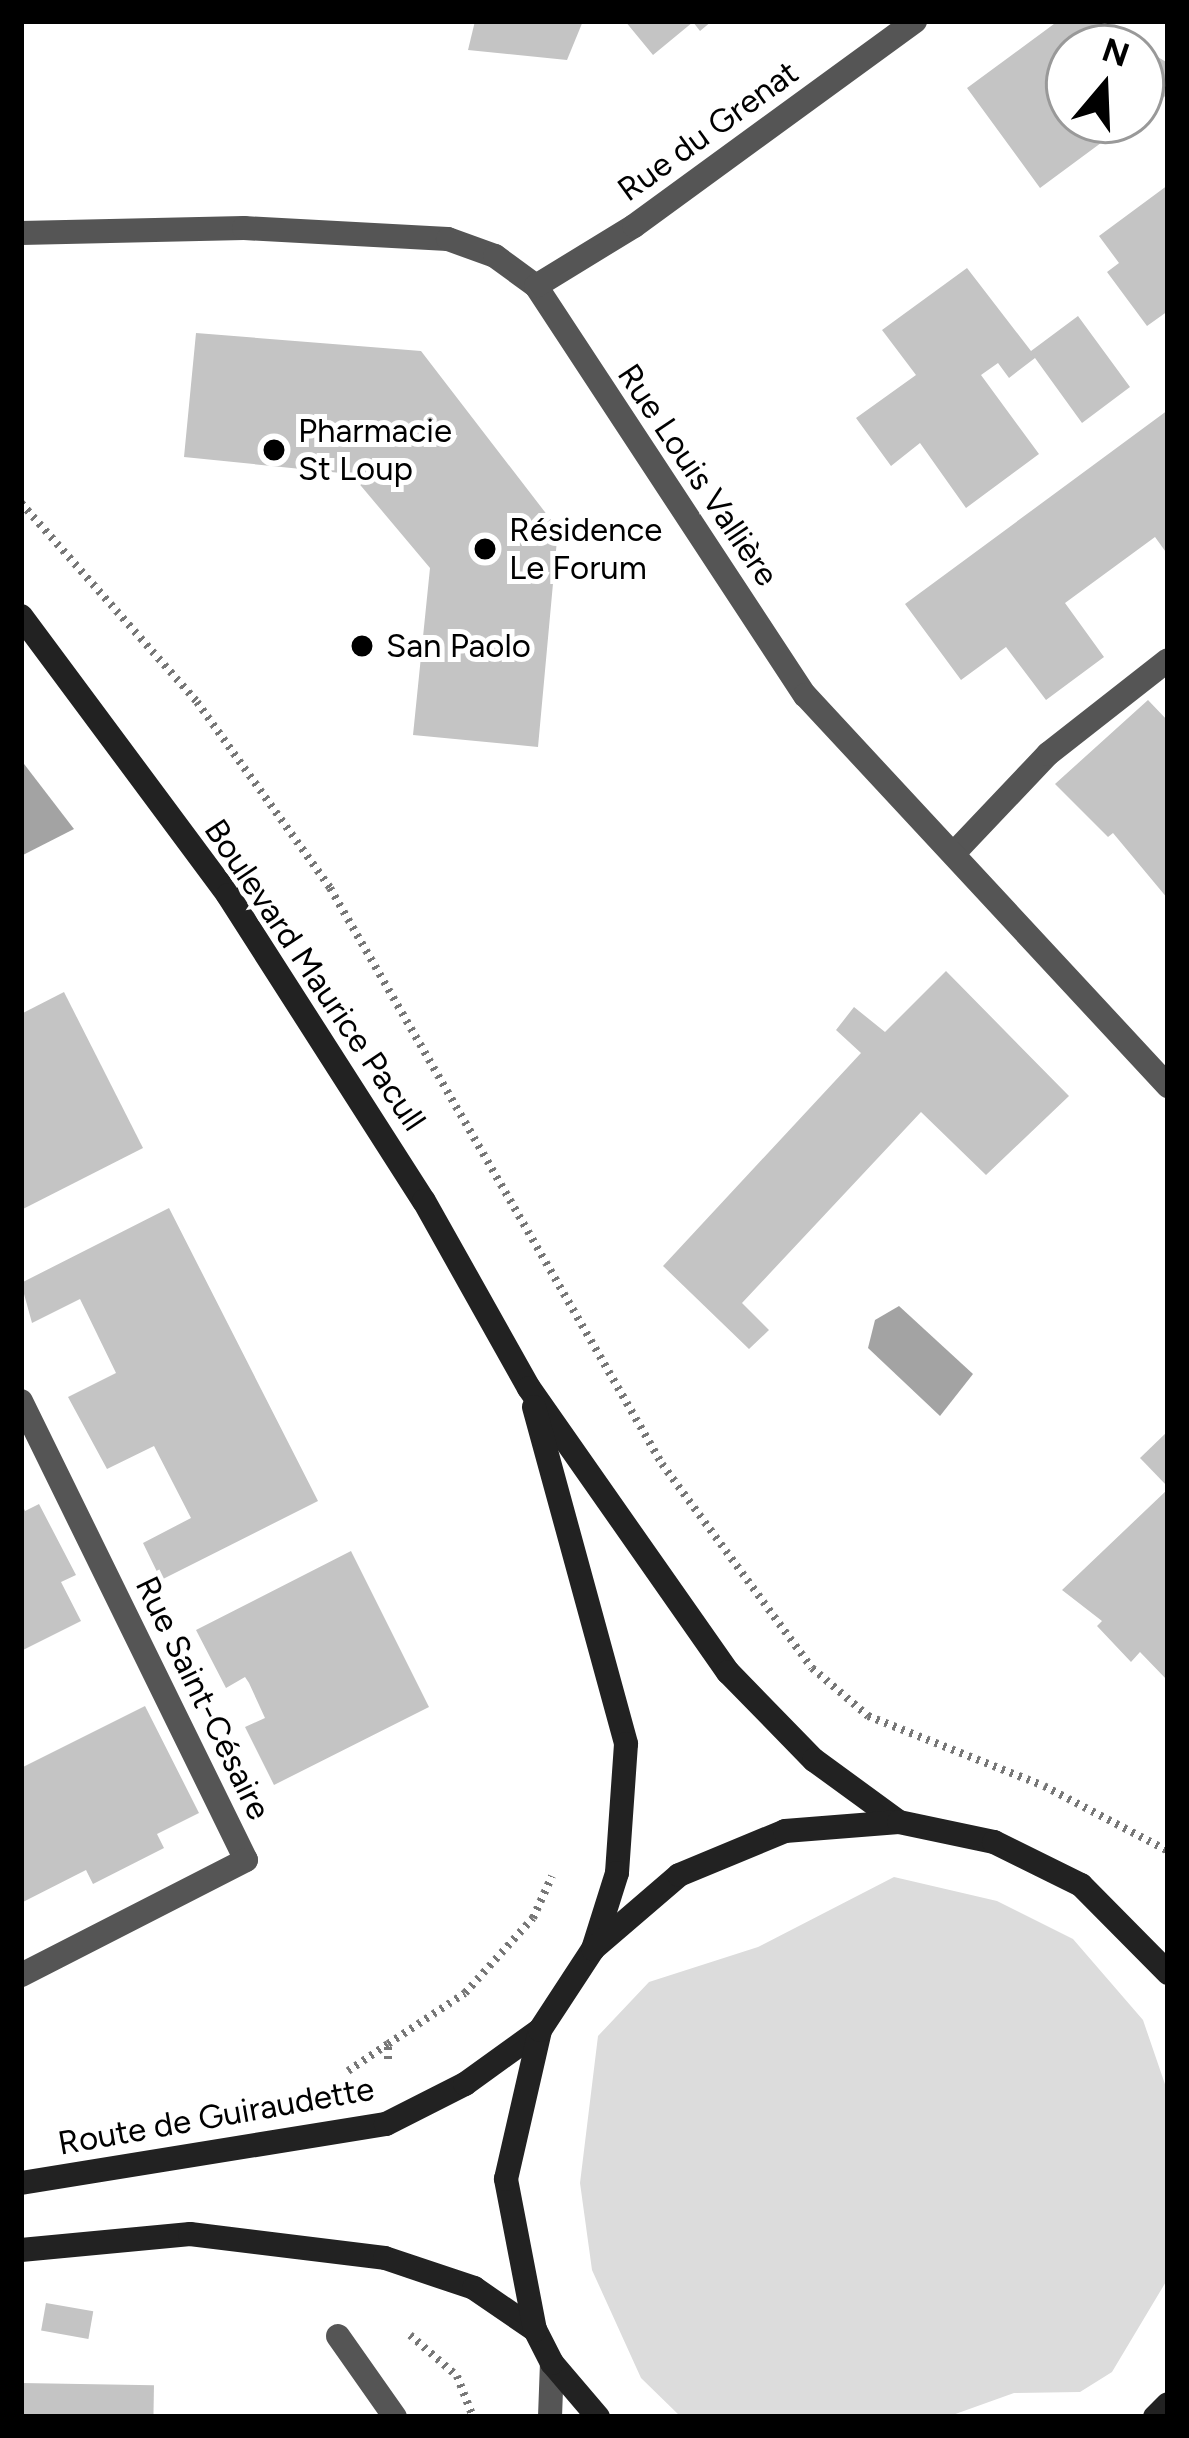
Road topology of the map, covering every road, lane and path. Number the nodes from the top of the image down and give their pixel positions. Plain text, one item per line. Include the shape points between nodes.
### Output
1 (914, 21) edge
2 (21, 233) edge
3 (536, 286) junction
4 (21, 503) edge
5 (21, 616) edge
6 (1168, 660) edge
7 (956, 850) junction
8 (1168, 1085) edge
9 (529, 1388) junction
10 (21, 1402) edge
11 (899, 1822) junction
12 (1168, 1851) edge
13 (562, 1855) dead end
14 (593, 1949) junction
15 (1161, 1953) edge
16 (1168, 1973) edge
17 (21, 1975) edge
18 (540, 2030) junction
19 (386, 2124) junction
20 (21, 2182) edge
21 (21, 2250) edge
22 (385, 2258) junction
23 (535, 2330) junction
24 (338, 2336) dead end
25 (552, 2363) junction
26 (1168, 2404) edge
27 (395, 2417) edge
28 (472, 2417) edge
29 (550, 2417) edge
30 (598, 2417) edge
31 (1155, 2417) edge

1 - 3 street, Rue du Grenat via 634,226
2 - 3 street, Rue Louis Vallière via 244,228 448,238 494,256
3 - 7 street, Rue Louis Vallière via 805,694
4 - 12 path via 197,702 330,888 662,1464 812,1668 868,1716 1044,1786
5 - 9 street, Boulevard Maurice Pacull via 227,895 424,1201
6 - 7 street via 1048,754
7 - 8 street, Rue Louis Vallière
9 - 11 street, Boulevard Maurice Pacull via 728,1672 814,1760
9 - 14 street, Boulevard Maurice Pacull via 626,1744 617,1873
10 - 17 street, Rue Saint-Césaire via 246,1861
11 - 14 street via 785,1831 679,1875
11 - 15 street via 994,1841 1082,1885
13 - 19 path via 519,1933 465,1993 388,2044
14 - 18 street
15 - 16 street
18 - 19 street, Route de Guiraudette via 465,2084
18 - 23 street via 506,2180
19 - 20 street, Route de Guiraudette
21 - 22 street via 190,2234
22 - 23 street via 474,2288
22 - 28 path via 385,2307 458,2376
23 - 25 street
24 - 27 street
25 - 29 street
25 - 30 street
26 - 31 street

